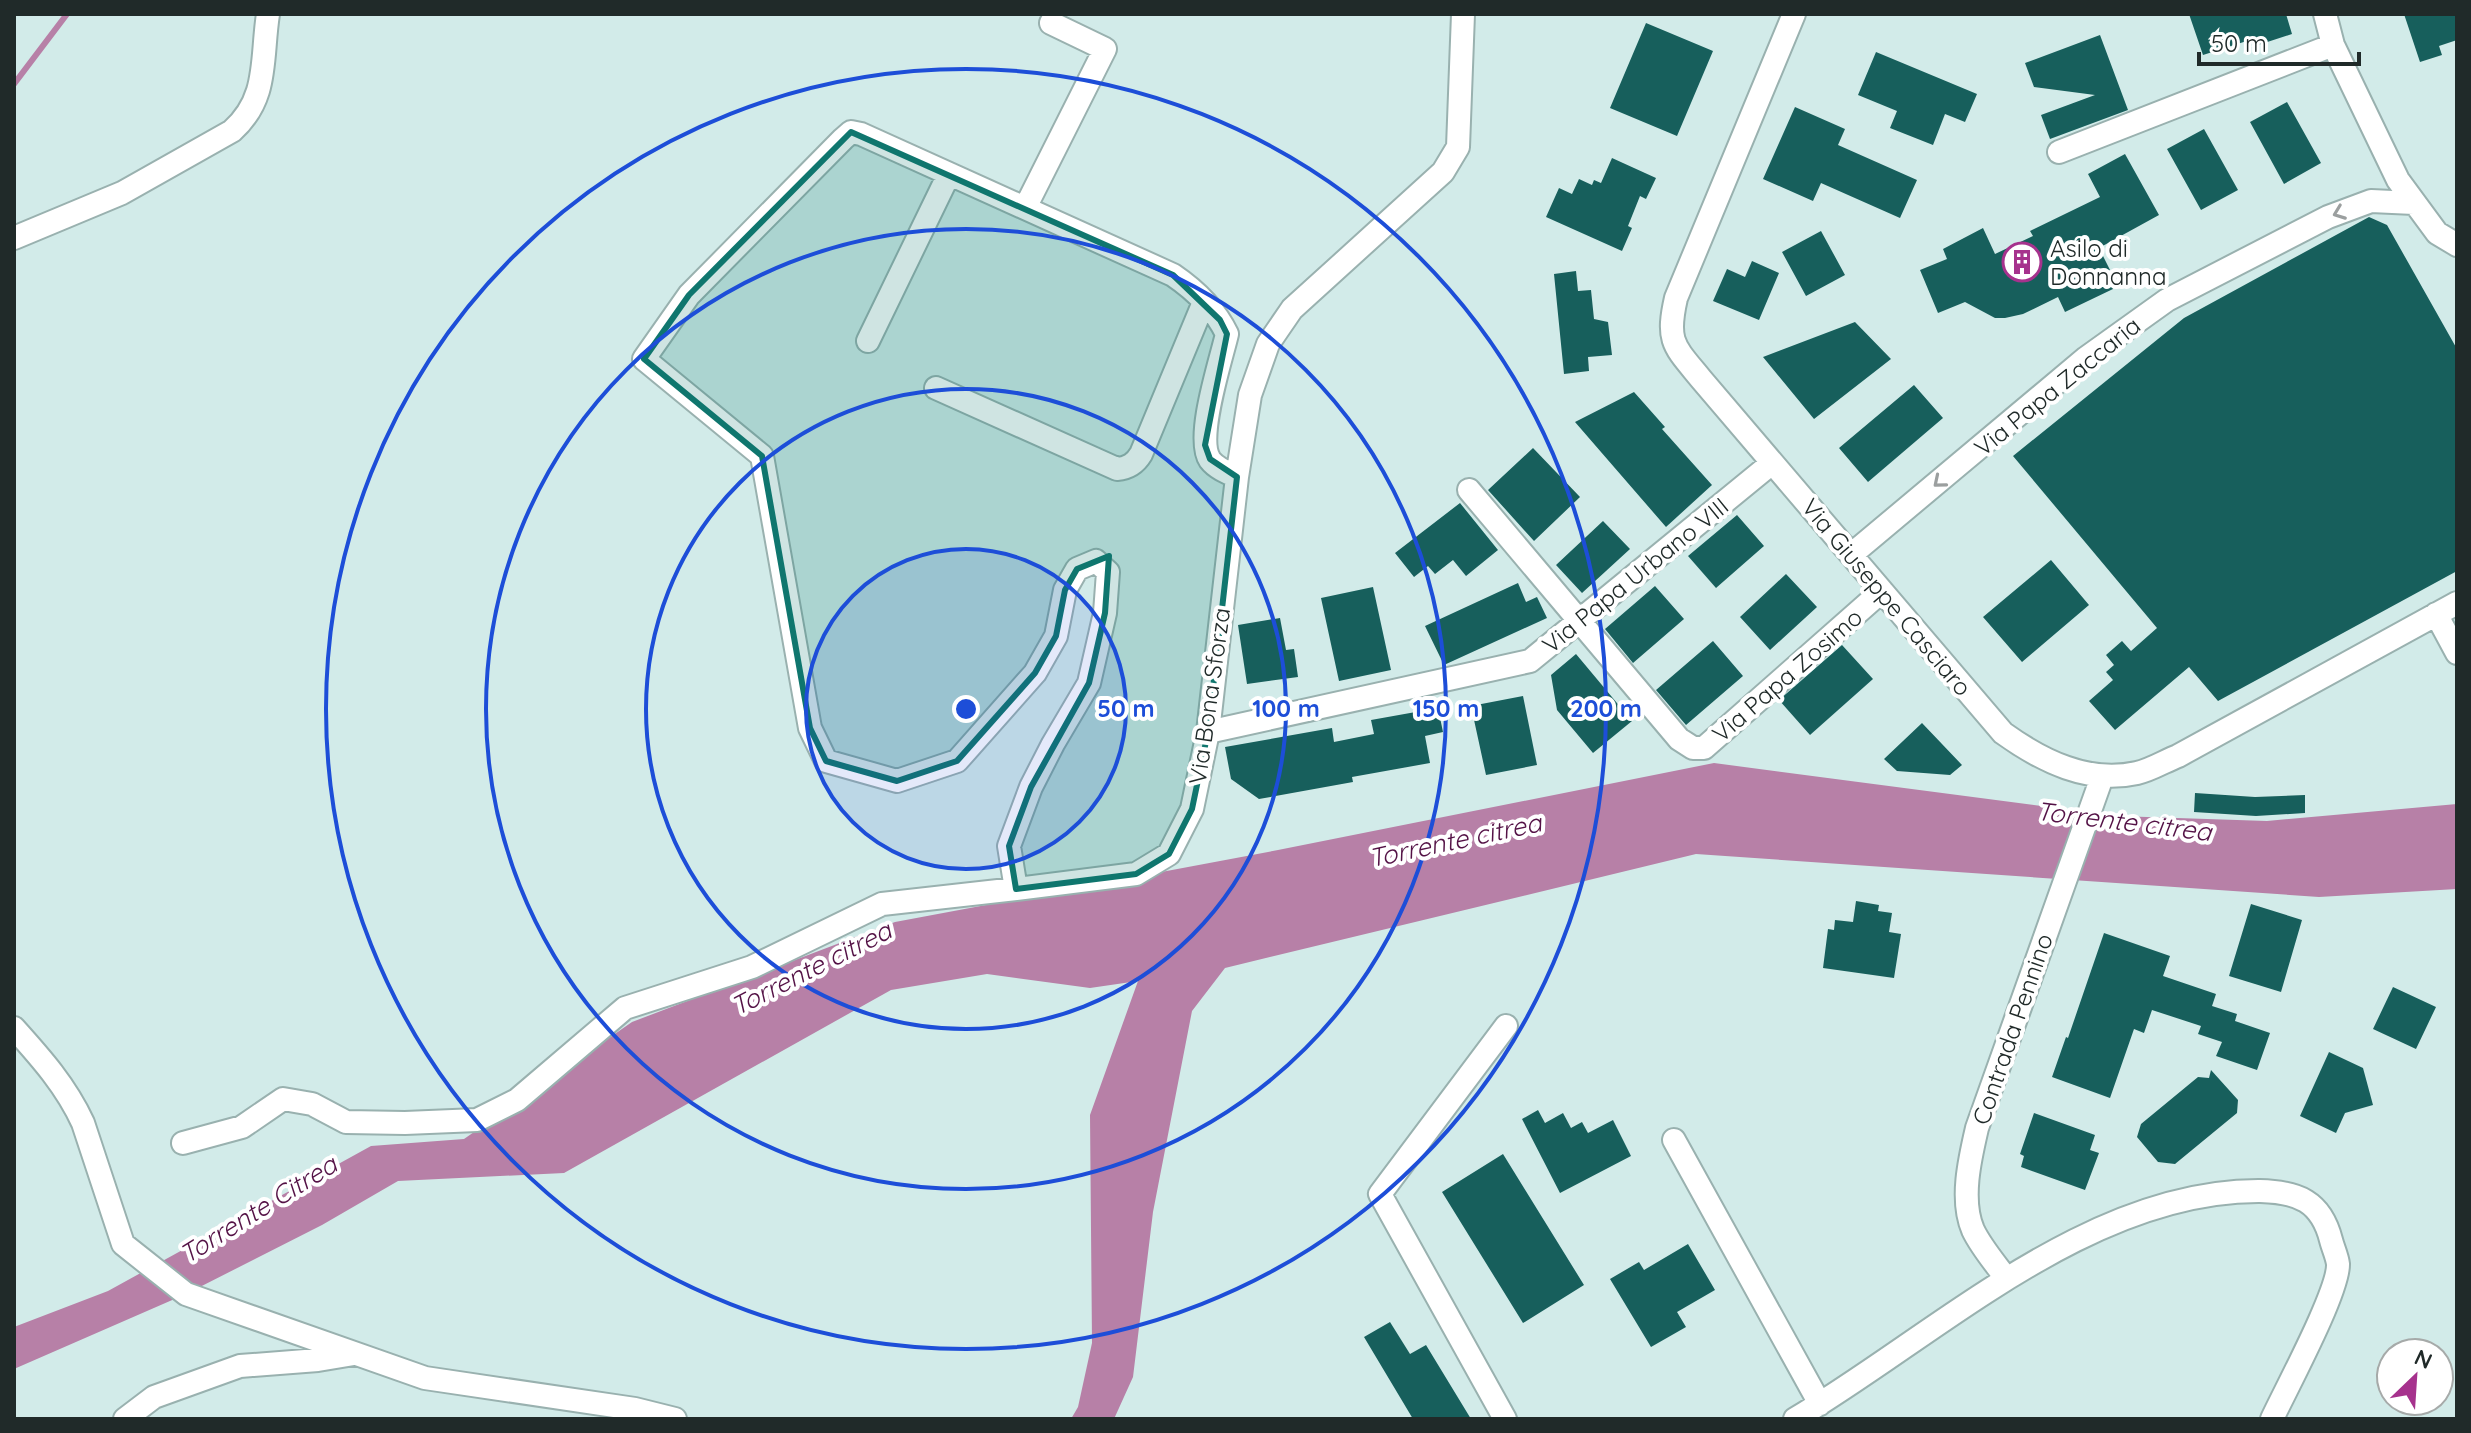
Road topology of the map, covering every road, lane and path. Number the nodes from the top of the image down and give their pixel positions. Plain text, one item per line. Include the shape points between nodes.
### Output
1 (268, 14) edge
2 (1463, 14) edge
3 (1794, 14) edge
4 (2325, 14) edge
5 (1051, 23) dead end
6 (2333, 45) junction
7 (2059, 152) dead end
8 (949, 174) junction
9 (2414, 203) junction
10 (1025, 208) junction
11 (14, 238) edge
12 (2457, 245) edge
13 (1204, 302) junction
14 (868, 341) dead end
15 (936, 388) dead end
16 (1772, 463) junction
17 (1237, 477) junction
18 (1469, 490) dead end
19 (1852, 554) junction
20 (1882, 591) junction
21 (2457, 603) edge
22 (2436, 614) junction
23 (1580, 622) junction
24 (2457, 653) edge
25 (1208, 732) junction
26 (2102, 777) junction
27 (1016, 889) junction
28 (1506, 1026) dead end
29 (14, 1028) edge
30 (1674, 1140) dead end
31 (183, 1143) dead end
32 (2006, 1278) junction
33 (359, 1353) junction
34 (1820, 1404) junction
35 (125, 1419) edge
36 (675, 1419) edge
37 (1505, 1419) edge
38 (1795, 1419) edge
39 (2272, 1419) edge

1 - 11 street via 262,81 245,119 232,131 122,193
2 - 17 street, Via Bona Sforza via 1458,147 1443,172 1292,309 1268,344 1250,395
3 - 16 street, Via Giuseppe Casciaro via 1676,298 1669,328 1679,352
4 - 6 street
5 - 10 street via 1105,49
6 - 7 street
6 - 9 street
8 - 10 street
8 - 14 street
8 - 27 street via 851,132 689,295 644,359 762,456 810,728 826,761 897,781 957,761 1035,673 1056,636 1065,590 1077,569 1096,561 1108,572 1089,683 1037,776 1009,846
9 - 12 street via 2437,233
9 -> 19 street, Via Papa Zaccaria via 2371,201 2328,217 2167,300 2086,358
10 - 13 street via 1173,275
13 - 15 street via 1141,454 1125,469
13 - 17 street via 1227,334 1205,445 1222,471
16 - 19 street, Via Giuseppe Casciaro
16 - 23 street, Via Papa Urbano VIII
17 - 25 street, Via Bona Sforza
18 - 23 street, Via Papa Zosimo
19 - 20 street, Via Giuseppe Casciaro
20 - 23 street, Via Papa Zosimo via 1704,748 1679,739
20 - 26 street, Via Giuseppe Casciaro via 2003,733 2032,754
21 - 22 street, Via Giuseppe Casciaro
22 - 24 street
22 - 26 street, Via Giuseppe Casciaro via 2178,756 2139,772
23 - 25 street, Via Papa Urbano VIII via 1530,661
25 - 27 street, Via Bona Sforza via 1192,809 1169,854 1136,874
26 - 32 street, Contrada Pennino via 1968,1166 1973,1228
27 - 31 street via 882,904 752,967 625,1008 517,1100 477,1120 346,1122 312,1104 283,1099 242,1127
28 - 37 street via 1380,1194
29 - 33 street via 74,1104 123,1244 130,1251 186,1294
30 - 34 street
32 - 34 street
32 - 39 street via 2143,1210 2242,1191 2282,1192 2306,1200 2329,1230 2338,1265 2330,1295
33 - 35 street via 240,1366 154,1397
33 - 36 street via 425,1378
34 - 38 street

